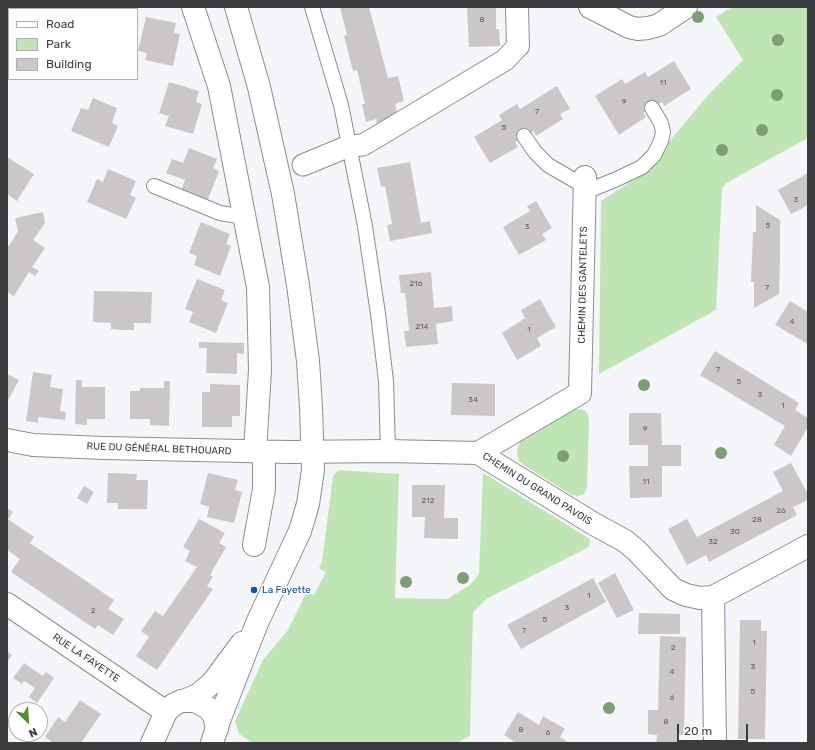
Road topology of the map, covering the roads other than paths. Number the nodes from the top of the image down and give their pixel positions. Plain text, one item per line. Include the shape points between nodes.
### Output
1 (193, 7) edge
2 (236, 7) edge
3 (312, 7) edge
4 (517, 7) edge
5 (590, 7) edge
6 (686, 7) edge
7 (518, 46) joint
8 (652, 108) dead end
9 (524, 136) dead end
10 (349, 146) junction
11 (303, 165) dead end
12 (585, 185) junction
13 (154, 186) dead end
14 (244, 217) junction
15 (7, 440) edge
16 (388, 451) junction
17 (259, 452) junction
18 (478, 452) junction
19 (312, 453) junction
20 (254, 545) dead end
21 (808, 546) edge
22 (713, 597) junction
23 (7, 604) edge
24 (257, 623) junction
25 (186, 700) junction
26 (161, 731) edge
27 (215, 736) edge
28 (715, 743) edge

1 - 14 street via 219,86
2 - 19 street via 259,87 291,240 308,360
3 - 10 lane via 341,105
4 - 7 street
5 - 6 street via 638,29 659,24
7 - 10 street via 505,60 363,145
8 - 12 lane via 663,132 654,155 642,167 617,179
9 - 12 lane via 548,165
10 - 11 street
10 - 16 lane via 365,226 378,314 386,381
12 - 18 street, CHEMIN DES GANTELETS via 580,393
13 - 14 lane via 220,213
14 - 17 street via 258,287
15 - 17 street, RUE DU GÉNÉRAL BETHOUARD via 33,445
16 - 18 street, CHEMIN DU GRAND PAVOIS
16 - 19 street, CHEMIN DU GRAND PAVOIS
17 - 19 street, RUE DU GÉNÉRAL BETHOUARD
17 - 20 street via 264,489
18 - 22 street, CHEMIN DU GRAND PAVOIS via 588,521 625,541 673,589 700,598
19 - 24 street via 311,487 305,517
21 - 22 street
22 - 28 street
23 - 26 street, RUE LA FAYETTE
24 - 25 street via 213,682 198,695
24 - 27 street
25 - 26 street via 177,703
25 - 27 street via 200,702 214,715

